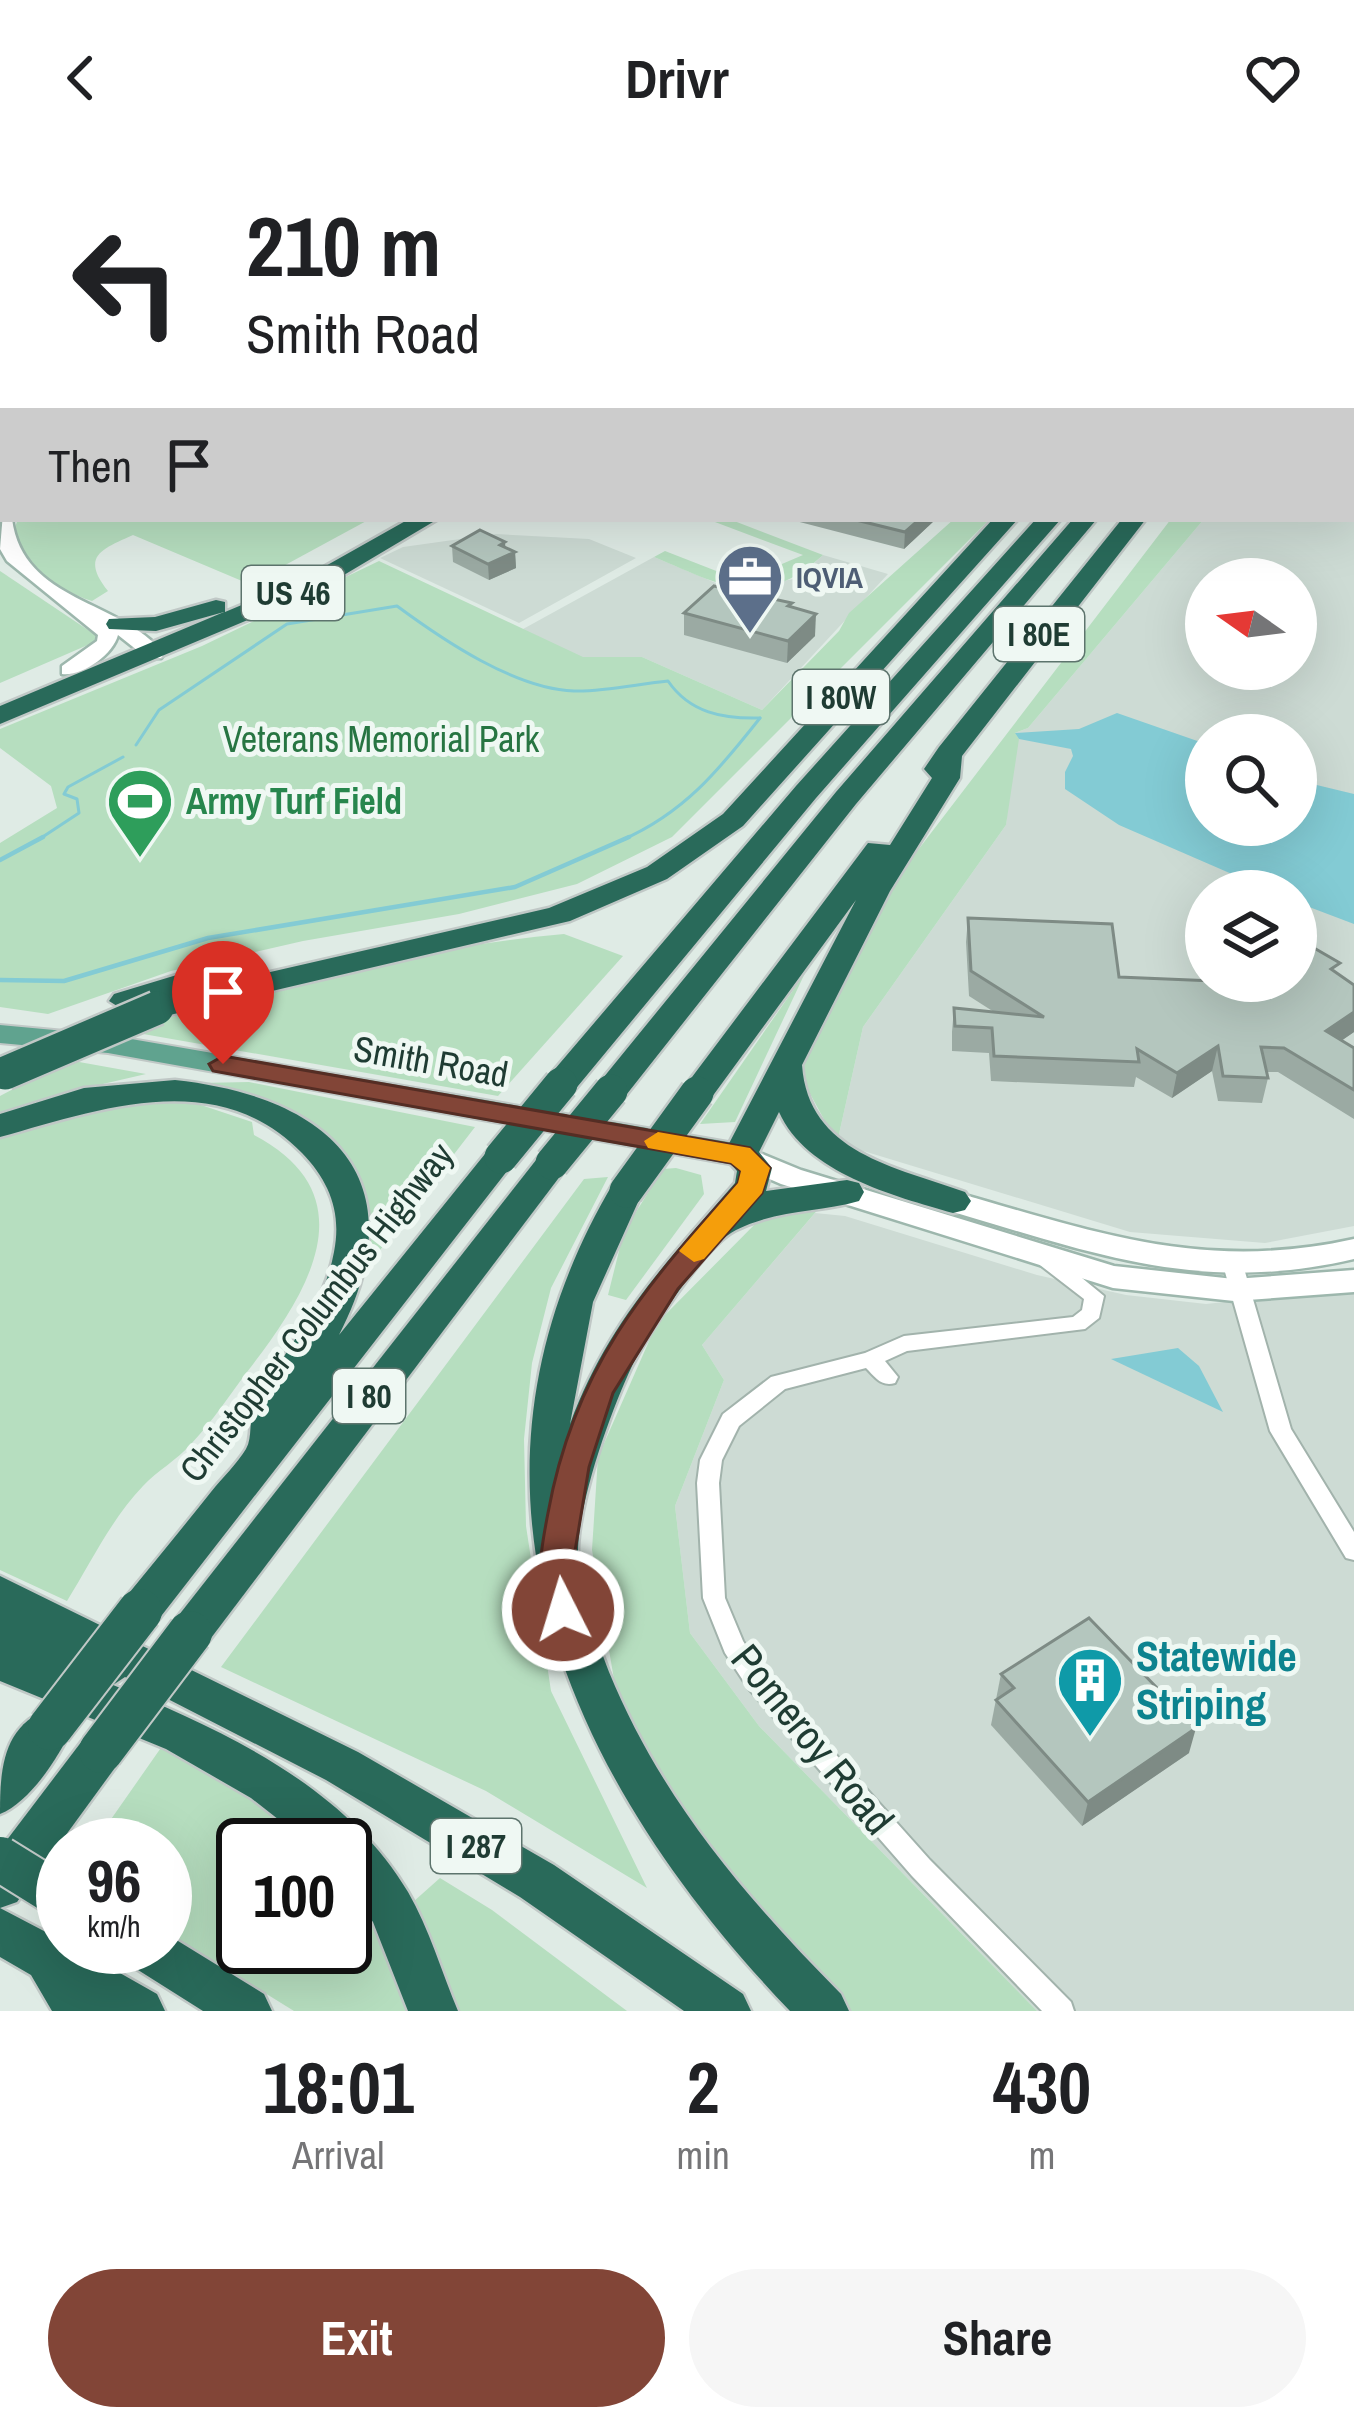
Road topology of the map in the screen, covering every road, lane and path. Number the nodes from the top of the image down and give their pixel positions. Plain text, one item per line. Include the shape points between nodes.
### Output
1 (3, 522) edge
2 (392, 522) edge
3 (421, 522) edge
4 (1003, 522) edge
5 (1046, 522) edge
6 (1082, 522) edge
7 (1132, 522) edge
8 (252, 596) junction
9 (86, 611) junction
10 (118, 624) junction
11 (148, 647) junction
12 (70, 670) junction
13 (7, 696) edge
14 (0, 716) edge
15 (949, 753) junction
16 (0, 1017) edge
17 (0, 1034) edge
18 (109, 1044) junction
19 (787, 1061) junction
20 (2, 1069) edge
21 (0, 1126) edge
22 (740, 1155) junction
23 (847, 1192) junction
24 (953, 1201) junction
25 (720, 1222) junction
26 (1354, 1249) edge
27 (1045, 1258) junction
28 (1237, 1278) junction
29 (1354, 1281) edge
30 (268, 1450) junction
31 (1354, 1551) edge
32 (555, 1569) junction
33 (0, 1593) edge
34 (0, 1631) edge
35 (0, 1662) edge
36 (212, 1704) junction
37 (0, 1793) edge
38 (313, 1818) edge
39 (9, 1865) edge
40 (36, 1882) edge
41 (372, 1882) edge
42 (0, 1927) edge
43 (36, 1952) edge
44 (57, 1974) edge
45 (78, 1974) edge
46 (187, 1974) edge
47 (79, 2011) edge
48 (140, 2011) edge
49 (247, 2011) edge
50 (433, 2011) edge
51 (726, 2011) edge
52 (824, 2011) edge
53 (1060, 2011) edge

1 - 9 main road via 14,562
2 - 8 highway, US 46
3 - 11 highway, US 46 via 308,586
4 - 20 highway, I 80W, bridge via 734,820 685,857 538,920 141,1005
5 - 30 highway, Christopher Columbus Highway / I 80, bridge via 561,1084
6 - 39 highway, I 80, bridge via 552,1162
7 - 15 highway, I 80E
8 - 10 highway via 165,623
8 - 11 highway, US 46
9 - 10 main road
9 - 12 main road via 106,630 107,643
10 - 11 main road
11 - 12 highway, US 46
11 - 14 highway, US 46
12 - 13 highway, US 46
15 - 19 highway via 946,778 875,891
15 - 32 highway, bridge via 626,1191 590,1257 555,1368 546,1453
16 - 18 main road, Smith Road
17 - 18 main road, Smith Road
18 - 22 main road, Smith Road
19 - 22 highway
19 - 24 highway via 787,1104 818,1142
21 - 30 highway via 82,1098 182,1092 272,1114 325,1153 348,1190 352,1256 319,1334 272,1412
22 - 23 main road, Smith Road
22 - 24 main road, Smith Road via 798,1160
22 - 25 highway via 755,1168 754,1181
23 - 25 highway via 784,1198
23 - 27 main road, Smith Road
24 - 28 main road, Smith Road
25 - 32 highway via 657,1295 598,1391 573,1467
26 - 28 main road, Smith Road
27 - 28 main road, Smith Road via 1148,1283
27 - 53 street, Pomeroy Road via 1094,1296 1092,1312 1078,1324 904,1344 879,1368 778,1383 731,1420 708,1483 714,1598 733,1646 809,1745
28 - 29 main road, Smith Road
28 - 31 street via 1281,1431
30 - 37 highway, Christopher Columbus Highway / I 80, bridge
32 - 52 highway via 579,1661 641,1791 714,1896
33 - 36 highway
34 - 36 highway, I 287
35 - 38 highway via 219,1751
36 - 51 highway, I 287 via 342,1766 536,1881
39 - 40 highway, bridge
39 - 42 highway
41 - 50 highway via 392,1908
42 - 43 highway
44 - 47 highway
45 - 48 highway
46 - 49 highway

